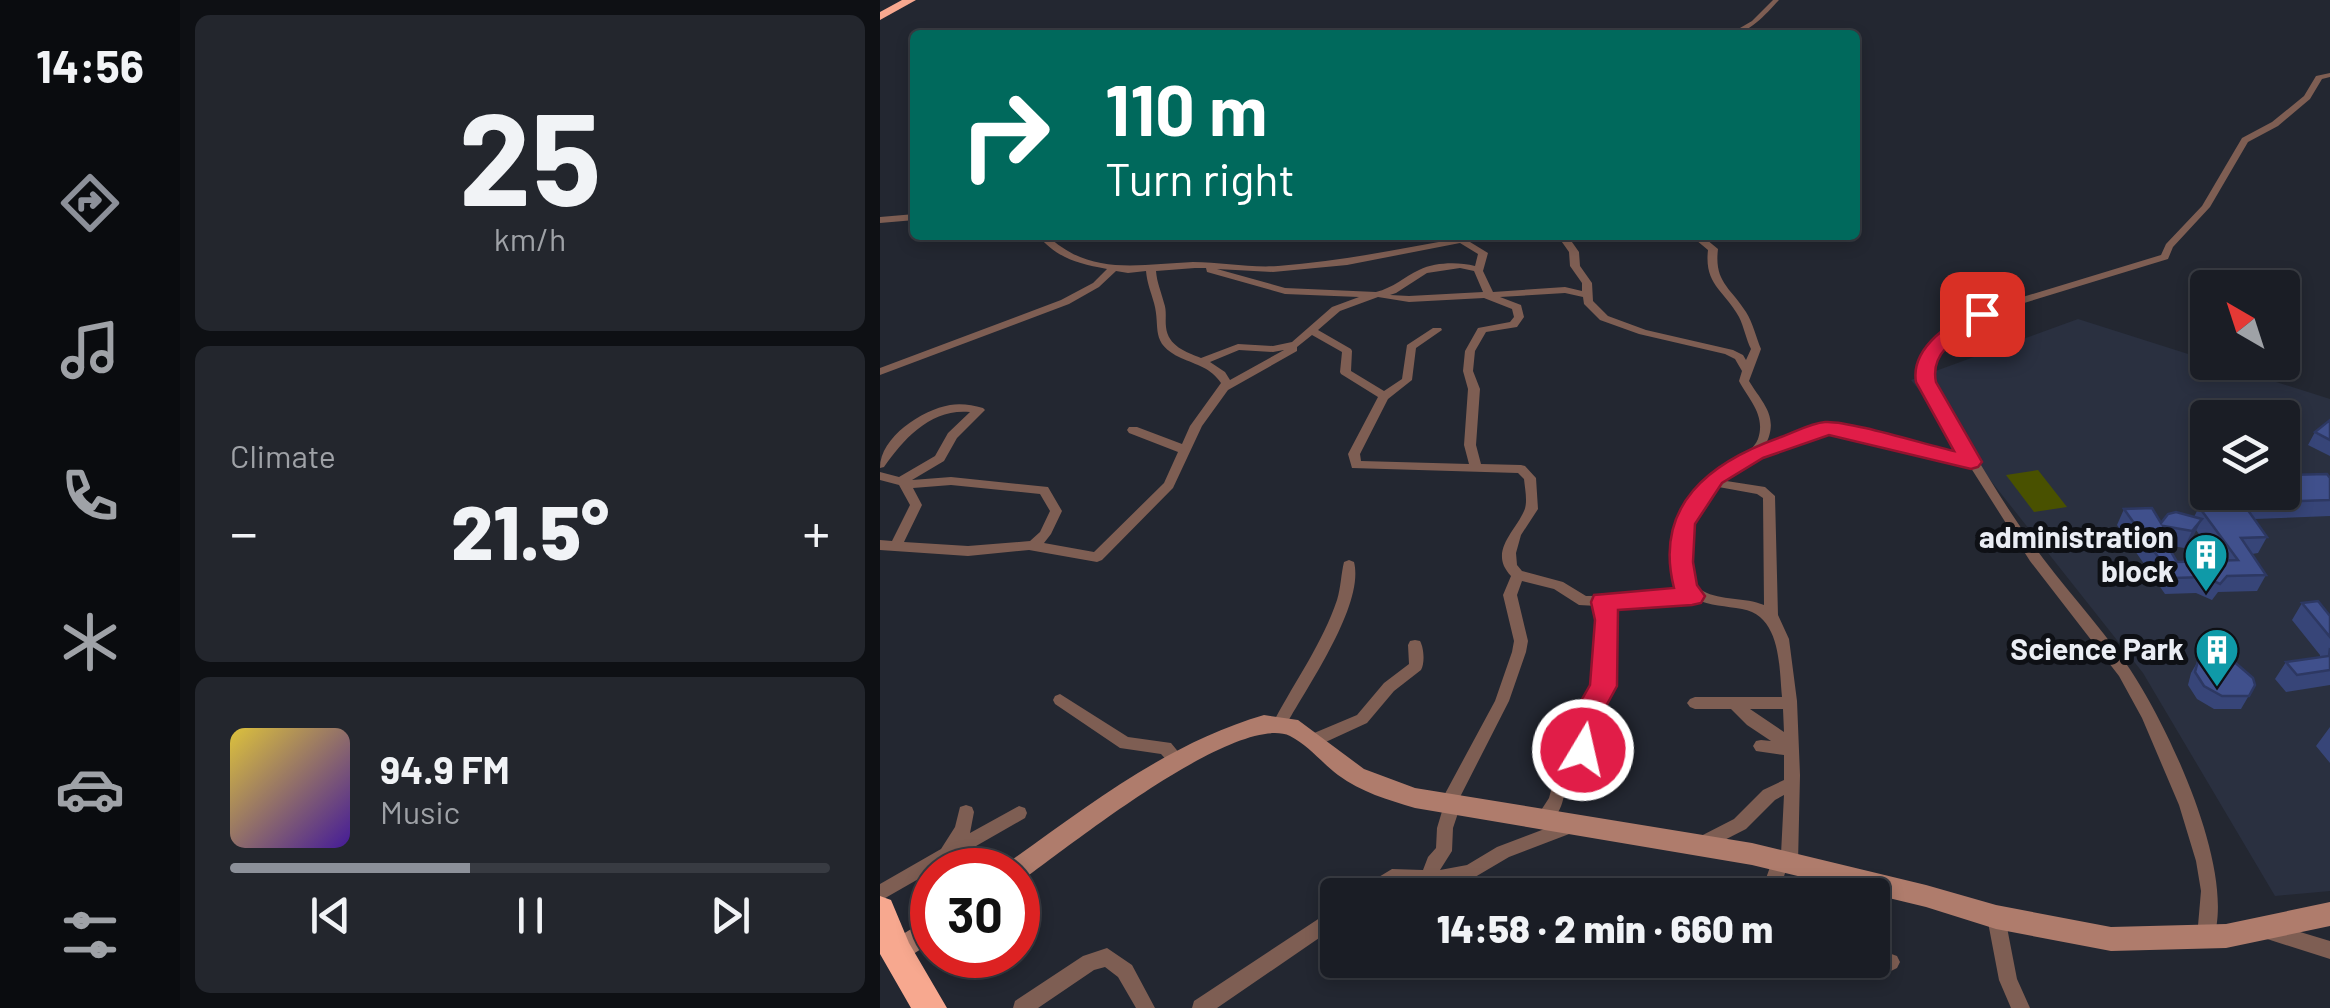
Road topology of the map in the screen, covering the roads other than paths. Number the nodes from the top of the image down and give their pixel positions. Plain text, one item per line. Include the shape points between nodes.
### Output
1 (910, 0) edge
2 (1776, 0) edge
3 (880, 16) edge
4 (1740, 30) edge
5 (2330, 75) edge
6 (910, 217) edge
7 (880, 220) edge
8 (1048, 240) edge
9 (1472, 240) edge
10 (1566, 240) edge
11 (1702, 240) edge
12 (1464, 242) junction
13 (1189, 265) junction
14 (1152, 268) junction
15 (1112, 270) junction
16 (1479, 270) junction
17 (1487, 294) junction
18 (1589, 294) junction
19 (1377, 295) junction
20 (1436, 330) dead end
21 (1313, 331) junction
22 (1296, 344) junction
23 (1203, 361) junction
24 (1748, 370) junction
25 (880, 372) edge
26 (1226, 387) junction
27 (1384, 397) junction
28 (1132, 430) dead end
29 (1185, 450) junction
30 (1756, 454) junction
31 (1971, 462) junction
32 (880, 464) edge
33 (1476, 467) junction
34 (880, 476) edge
35 (903, 482) junction
36 (1710, 482) junction
37 (898, 544) junction
38 (880, 546) edge
39 (1033, 546) junction
40 (1349, 565) dead end
41 (1518, 575) junction
42 (1694, 594) junction
43 (1603, 602) junction
44 (1771, 616) junction
45 (1415, 646) dead end
46 (1060, 700) dead end
47 (1695, 702) dead end
48 (1788, 703) junction
49 (1736, 704) junction
50 (1280, 723) junction
51 (1312, 741) junction
52 (1761, 746) dead end
53 (1791, 746) junction
54 (1178, 760) junction
55 (1791, 784) junction
56 (1451, 804) junction
57 (966, 812) dead end
58 (1019, 813) dead end
59 (1544, 818) junction
60 (1574, 826) junction
61 (1698, 846) junction
62 (949, 848) edge
63 (957, 848) edge
64 (1040, 854) edge
65 (1784, 862) junction
66 (910, 875) edge
67 (1430, 878) joint
68 (1777, 878) edge
69 (880, 892) edge
70 (880, 911) edge
71 (2330, 914) edge
72 (1996, 917) junction
73 (1320, 926) edge
74 (2265, 930) junction
75 (2206, 937) junction
76 (910, 943) edge
77 (2330, 950) edge
78 (896, 952) junction
79 (930, 1008) edge
80 (1022, 1008) edge
81 (1146, 1008) edge
82 (1201, 1008) edge
83 (2022, 1008) edge

1 - 3 highway
2 - 4 street
5 - 31 street via 2272,126 2244,140 2206,207 2165,257 1997,308 1934,348 1924,377
6 - 7 street
8 - 15 street via 1068,257
9 - 12 street
10 - 18 street
11 - 24 street via 1711,246 1711,272 1756,349
12 - 13 street via 1286,268
12 - 16 street via 1483,253
13 - 14 street
13 - 19 street via 1276,290
14 - 15 street
14 - 23 street via 1163,338 1180,355
15 - 25 street via 1065,302
16 - 17 street
16 - 19 street via 1460,265 1424,272
17 - 18 street
17 - 19 street via 1419,300
17 - 33 street via 1517,308 1518,317 1512,325 1482,330 1470,351 1470,450
18 - 24 street via 1589,304 1604,318 1729,352
19 - 21 street via 1336,309
20 - 27 street via 1411,347 1406,382
21 - 22 street
21 - 27 street via 1347,351 1344,371
22 - 23 street via 1242,346
22 - 26 street
23 - 26 street via 1219,370
24 - 30 street via 1746,388 1764,414
26 - 29 street
27 - 33 street via 1354,454 1356,465
28 - 29 street
29 - 39 street via 1169,485 1101,556
30 - 31 street via 1833,428
30 - 36 street
31 - 75 street via 2143,705 2205,864
32 - 35 street via 896,441 946,408 979,410 940,458
33 - 41 street via 1516,468 1530,478 1532,509 1509,553
34 - 35 street
35 - 37 street via 915,509
35 - 39 street via 1044,490 1056,511
36 - 42 street via 1684,524 1683,580
36 - 44 street via 1769,496
37 - 38 street
37 - 39 street via 968,551
40 - 50 street via 1345,596
41 - 43 street via 1558,585 1580,600
41 - 56 street via 1510,596 1519,652
42 - 43 street
42 - 44 street
43 - 59 street via 1603,690 1578,729 1583,750 1563,773
44 - 48 street
45 - 51 street via 1412,671 1362,719
46 - 54 street via 1125,743 1165,748
47 - 49 street
48 - 49 street
48 - 53 street
49 - 53 street via 1746,718
50 - 51 street
50 - 54 street via 1247,727
51 - 56 street via 1374,787
52 - 53 street
53 - 55 street
54 - 64 street
55 - 61 street
55 - 65 street
56 - 59 street
56 - 67 street via 1445,848
57 - 62 street
58 - 63 street
59 - 60 street
60 - 61 street
60 - 67 street via 1502,852 1470,872
61 - 65 street
65 - 68 street
65 - 72 street
66 - 69 street
70 - 78 highway
71 - 74 street
72 - 75 street via 2111,939
72 - 83 street via 2008,980
73 - 82 street
74 - 75 street
74 - 77 street
76 - 78 street
78 - 79 highway
80 - 81 street via 1089,962 1108,957

